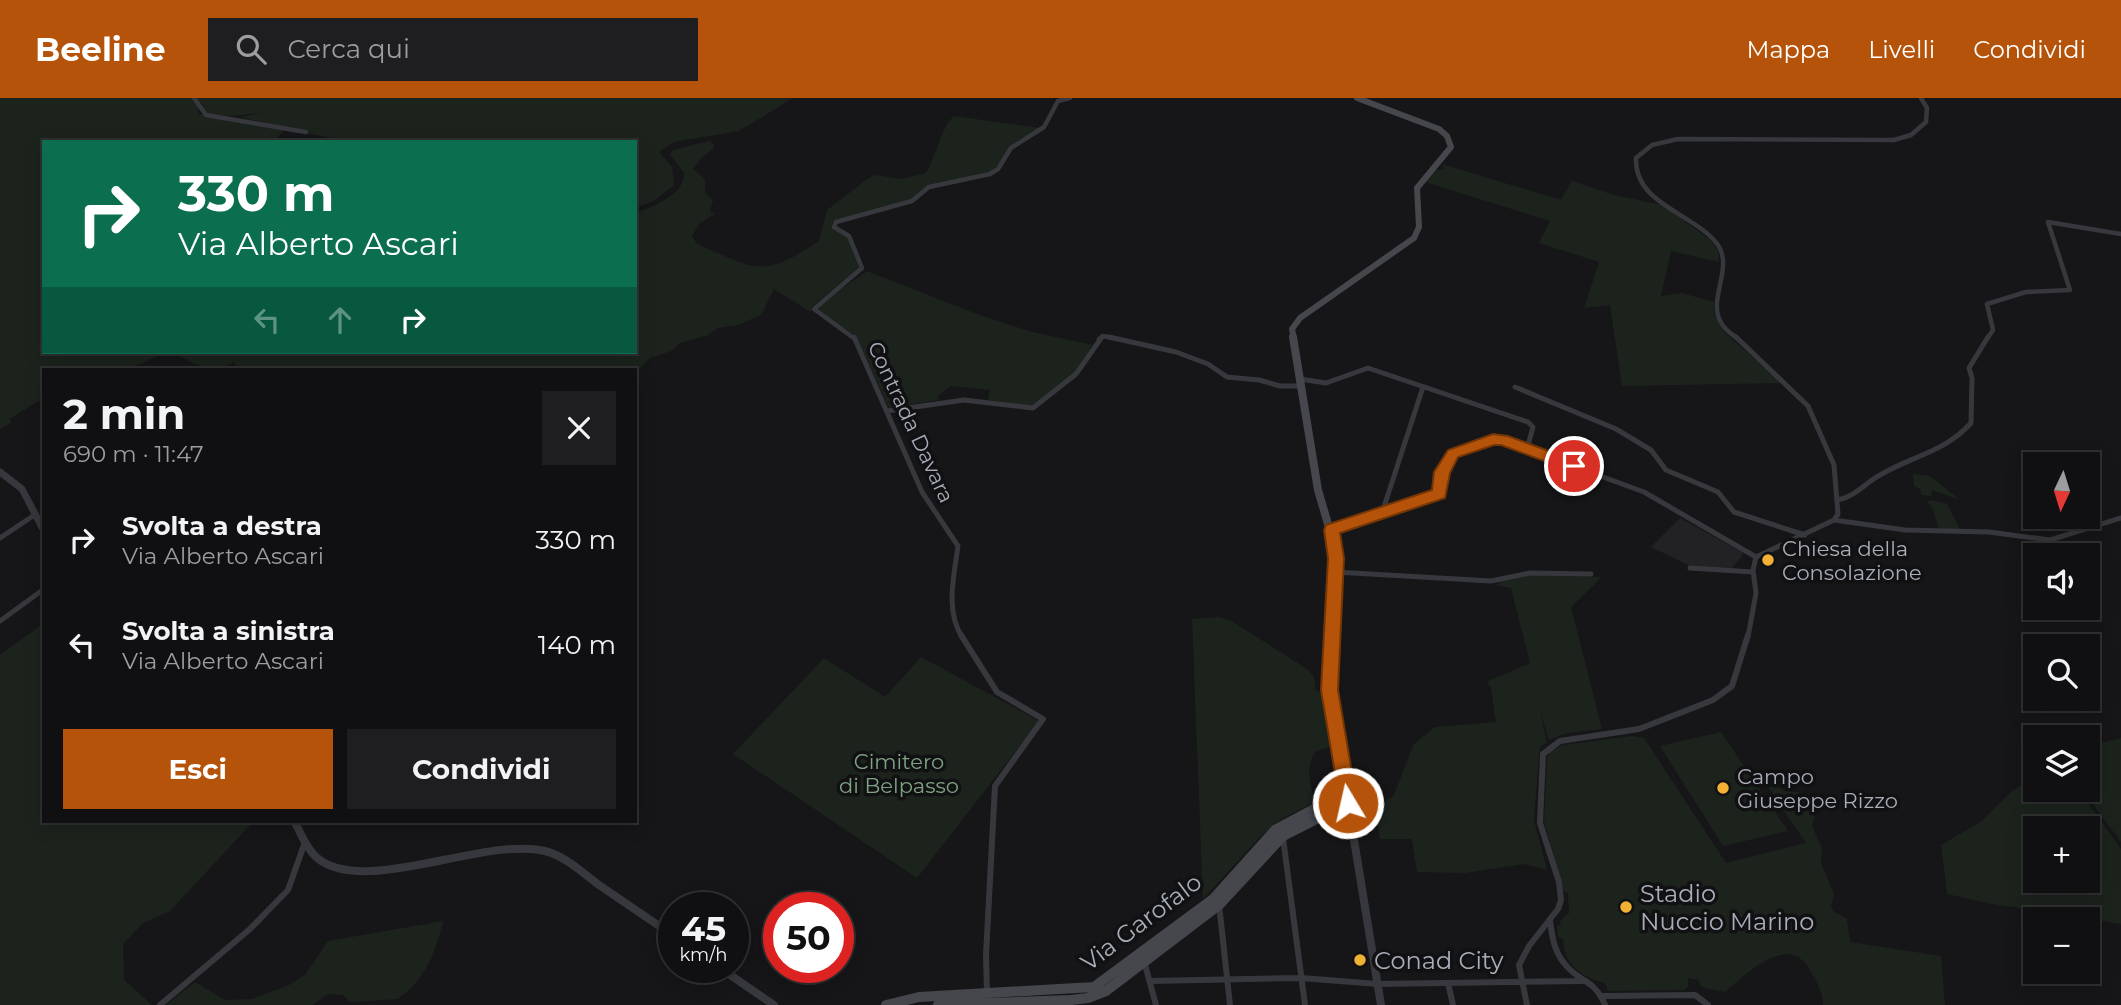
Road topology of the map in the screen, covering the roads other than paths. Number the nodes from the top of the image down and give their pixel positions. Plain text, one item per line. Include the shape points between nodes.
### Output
1 (194, 98) edge
2 (1070, 98) edge
3 (1360, 98) edge
4 (1921, 98) edge
5 (306, 132) dead end
6 (2121, 234) edge
7 (1299, 383) junction
8 (1423, 387) junction
9 (1515, 387) dead end
10 (887, 411) junction
11 (1527, 449) junction
12 (0, 471) edge
13 (1838, 500) junction
14 (36, 513) junction
15 (1382, 513) junction
16 (2121, 518) edge
17 (1834, 520) junction
18 (42, 526) edge
19 (1331, 530) junction
20 (1805, 535) junction
21 (0, 538) edge
22 (1756, 557) junction
23 (1690, 568) dead end
24 (1335, 572) junction
25 (1753, 572) junction
26 (1591, 574) dead end
27 (42, 590) edge
28 (0, 621) edge
29 (1347, 798) junction
30 (295, 823) edge
31 (1283, 836) junction
32 (305, 842) junction
33 (1217, 892) junction
34 (1219, 905) junction
35 (1550, 921) junction
36 (658, 925) edge
37 (1142, 959) junction
38 (1301, 978) junction
39 (1228, 979) junction
40 (1151, 981) junction
41 (1521, 981) junction
42 (1582, 981) junction
43 (1448, 982) junction
44 (742, 983) edge
45 (1378, 984) junction
46 (987, 994) junction
47 (1603, 996) junction
48 (1071, 1002) edge
49 (1007, 1004) edge
50 (160, 1005) edge
51 (774, 1005) edge
52 (886, 1005) edge
53 (938, 1005) edge
54 (1156, 1005) edge
55 (1230, 1005) edge
56 (1305, 1005) edge
57 (1381, 1005) edge
58 (1453, 1005) edge
59 (1527, 1005) edge
60 (1605, 1005) edge
61 (1708, 1005) edge

1 - 5 street via 206,115
2 - 10 street, Contrada Davara via 1058,101 1044,127 1011,148 990,174 929,187 912,201 833,223 849,236 862,268 814,309 854,337
3 - 7 main road via 1438,129 1451,147 1418,185 1419,227 1414,238 1294,325 1291,333
4 - 13 street via 1927,108 1926,121 1904,138 1678,139 1652,145 1634,161 1635,174 1645,188 1720,248 1719,319 1808,406 1835,465
6 - 13 street via 2048,222 2070,290 2026,292 1987,304 1993,330 1969,368 1971,423 1955,441 1884,473 1856,496
7 - 8 street via 1326,383 1368,368
7 - 10 street via 1280,386 1227,377 1208,363 1176,352 1103,336 1068,383 1033,408 964,400
7 - 19 main road via 1318,490
8 - 11 street via 1528,422 1533,427
8 - 15 street
9 - 20 street via 1616,429 1651,450 1666,470 1718,492 1734,512
10 - 46 street, Contrada Davara via 922,492 958,546 951,604 957,629 997,692 1043,719 995,786
11 - 15 street via 1497,439 1457,451 1442,472 1440,494
11 - 22 street via 1644,492
12 - 14 street via 23,487
13 - 17 street via 1839,514
14 - 18 street
14 - 21 street
15 - 19 street
16 - 17 street via 2050,540
17 - 20 street
19 - 24 main road
20 - 22 street
22 - 25 street
23 - 25 street
24 - 26 street via 1491,581 1530,573
24 - 29 main road via 1329,675
25 - 35 street via 1755,599 1737,675 1727,691 1653,725 1558,742 1544,754 1540,823 1561,900
27 - 28 street
29 - 31 main road, Via Garofalo
29 - 33 main road, Via Garofalo via 1275,831
29 - 45 street
30 - 32 street
31 - 34 main road, Via Garofalo
31 - 38 street
32 - 36 street via 320,860 354,871 514,847 546,851
32 - 50 street via 288,890 250,929
33 - 34 street
33 - 37 main road, Via Garofalo
34 - 37 main road, Via Garofalo
34 - 39 street
35 - 41 street via 1519,965
35 - 42 street via 1552,942 1565,966
37 - 40 street
37 - 46 main road, Via Garofalo via 1094,987
37 - 48 main road, Via Garofalo via 1106,991
38 - 39 street
38 - 45 street
38 - 56 street
39 - 40 street
39 - 55 street
40 - 54 street
41 - 42 street
41 - 43 street
41 - 59 street
42 - 47 street via 1598,988
43 - 45 street
43 - 58 street
44 - 51 street
45 - 57 street
46 - 52 main road, Via Garofalo via 908,998
47 - 60 street
47 - 61 street via 1695,995
48 - 49 main road, Via Garofalo
49 - 53 main road, Via Garofalo

